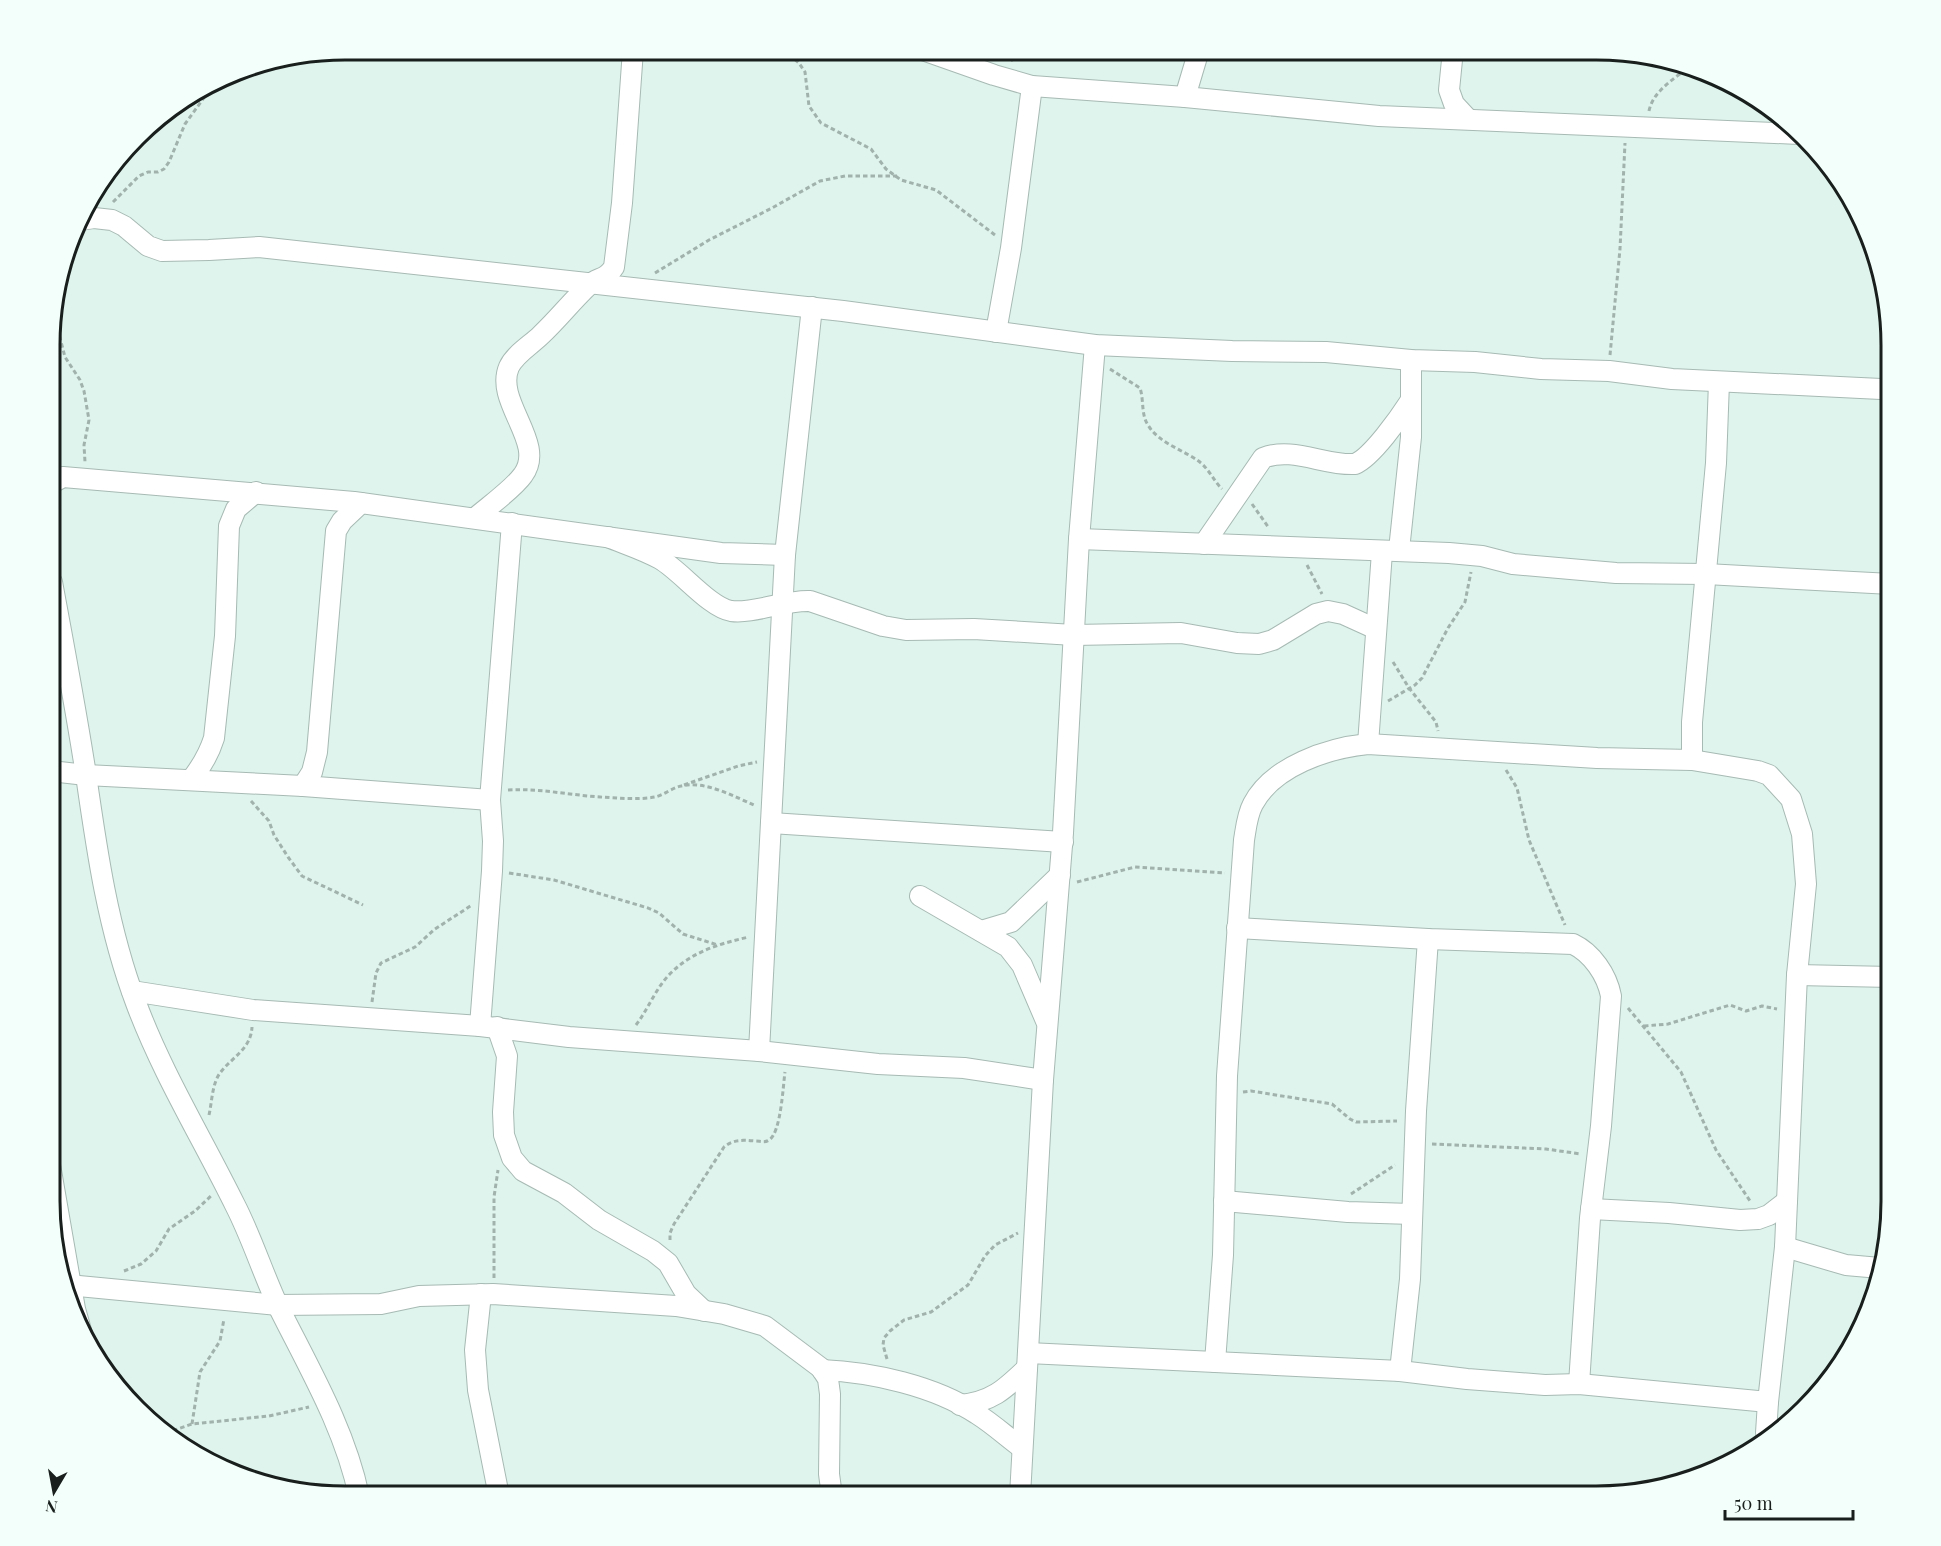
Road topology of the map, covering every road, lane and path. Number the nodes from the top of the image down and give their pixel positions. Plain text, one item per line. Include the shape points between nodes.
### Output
1 (632, 60) edge
2 (795, 60) edge
3 (951, 60) edge
4 (1196, 60) edge
5 (1453, 60) edge
6 (1681, 73) edge
7 (1032, 86) junction
8 (204, 97) edge
9 (1185, 97) junction
10 (1467, 118) junction
11 (1624, 126) junction
12 (1648, 127) junction
13 (1786, 133) edge
14 (897, 176) junction
15 (90, 217) edge
16 (88, 219) edge
17 (1011, 248) junction
18 (591, 283) junction
19 (634, 287) junction
20 (812, 307) junction
21 (996, 332) junction
22 (60, 339) edge
23 (1094, 352) junction
24 (1411, 360) junction
25 (1609, 371) junction
26 (1719, 382) junction
27 (1881, 388) edge
28 (1411, 400) junction
29 (60, 479) edge
30 (94, 479) junction
31 (256, 492) junction
32 (1236, 497) junction
33 (361, 503) junction
34 (475, 518) junction
35 (512, 523) junction
36 (608, 537) junction
37 (1079, 539) junction
38 (1204, 544) junction
39 (1284, 547) junction
40 (1390, 551) junction
41 (1471, 554) junction
42 (785, 555) junction
43 (1706, 574) junction
44 (1881, 583) edge
45 (782, 603) junction
46 (1339, 613) junction
47 (60, 628) edge
48 (1376, 628) junction
49 (1074, 635) junction
50 (1408, 688) junction
51 (1371, 710) junction
52 (1368, 744) junction
53 (1432, 749) junction
54 (1489, 751) junction
55 (774, 760) junction
56 (1692, 760) junction
57 (60, 772) edge
58 (86, 775) junction
59 (191, 780) junction
60 (234, 782) junction
61 (303, 786) junction
62 (681, 786) junction
63 (491, 796) junction
64 (771, 818) junction
65 (1063, 842) junction
66 (492, 871) junction
67 (1241, 874) junction
68 (1060, 881) junction
69 (490, 896) junction
70 (920, 896) dead end
71 (363, 905) dead end
72 (1237, 928) junction
73 (981, 931) junction
74 (765, 933) junction
75 (1428, 939) junction
76 (1573, 944) junction
77 (718, 945) junction
78 (1797, 975) junction
79 (1881, 977) edge
80 (132, 991) junction
81 (1611, 995) junction
82 (1796, 999) junction
83 (253, 1011) junction
84 (370, 1018) junction
85 (1047, 1024) junction
86 (1644, 1026) junction
87 (488, 1027) junction
88 (625, 1040) junction
89 (759, 1051) junction
90 (787, 1054) junction
91 (1043, 1080) junction
92 (1227, 1098) junction
93 (203, 1142) junction
94 (1414, 1143) junction
95 (507, 1146) junction
96 (1597, 1159) junction
97 (224, 1184) junction
98 (1224, 1201) junction
99 (1787, 1201) junction
100 (1591, 1209) junction
101 (1327, 1210) junction
102 (1412, 1214) junction
103 (1762, 1217) junction
104 (1035, 1224) junction
105 (1785, 1247) junction
106 (1873, 1267) edge
107 (672, 1269) junction
108 (73, 1286) edge
109 (107, 1289) junction
110 (487, 1294) junction
111 (227, 1302) junction
112 (278, 1305) junction
113 (704, 1311) junction
114 (1028, 1361) junction
115 (1215, 1362) junction
116 (822, 1370) junction
117 (1400, 1371) junction
118 (898, 1382) junction
119 (1578, 1384) junction
120 (1768, 1402) junction
121 (326, 1403) junction
122 (960, 1405) junction
123 (192, 1424) junction
124 (1766, 1429) edge
125 (176, 1430) edge
126 (1022, 1448) junction
127 (356, 1486) edge
128 (497, 1486) edge
129 (831, 1486) edge
130 (1020, 1486) edge

1 - 18 street via 615,261 608,276
2 - 14 path via 805,72 809,106 821,123 871,149 886,169
3 - 7 street
4 - 9 street
5 - 10 street via 1449,90 1454,104
6 - 12 path via 1655,98
7 - 9 street
7 - 17 street
8 - 15 path via 185,124 164,169 139,176
9 - 10 street via 1369,115
10 - 11 street
11 - 12 street
11 - 25 path via 1620,249
12 - 13 street
14 - 17 path via 936,190
14 - 19 path via 845,176 820,181 709,240
16 - 18 street via 112,220 148,246 162,250 260,247
17 - 21 street
18 - 19 street
18 - 34 street via 509,366 507,390 527,439 528,466 523,476
19 - 20 street
20 - 21 street
20 - 42 street
21 - 23 street
22 - 30 path via 65,357 84,391 89,420 84,457
23 - 24 street via 1326,352
23 - 32 path via 1140,388 1149,428 1200,462 1224,491
23 - 37 street
24 - 25 street
24 - 28 street
25 - 26 street
26 - 27 street
26 - 43 street
28 - 32 street via 1360,462 1349,465 1286,454 1268,455 1258,463
28 - 40 street via 1411,437
29 - 30 street
30 - 31 street
31 - 33 street
31 - 59 street via 236,509 230,526 225,636 214,738 203,765
32 - 38 street
32 - 39 path via 1254,505
33 - 34 street
33 - 61 street via 336,531 317,752
34 - 35 street
35 - 36 street
35 - 63 street
36 - 42 street via 721,553
36 - 45 street via 659,559 717,606 731,611
37 - 38 street
37 - 49 street
38 - 39 street
39 - 40 street
39 - 46 path via 1308,566 1325,600
40 - 41 street
40 - 48 street
41 - 43 street via 1513,564 1556,568
41 - 50 path via 1465,602 1422,678
42 - 45 street
43 - 44 street
43 - 56 street
45 - 49 street via 819,603 906,630 974,629
45 - 55 street
46 - 48 street
46 - 49 street via 1316,614 1273,640 1258,644 1181,633
47 - 58 street
48 - 51 street
49 - 65 street
50 - 51 path
50 - 53 path via 1438,725
51 - 52 street
52 - 53 street
52 - 67 street via 1328,750 1304,761 1263,790 1248,819
53 - 54 street
54 - 56 street
54 - 76 path via 1517,788 1529,840
55 - 62 path via 738,766
55 - 64 street
56 - 78 street via 1764,773 1791,799 1802,834 1806,884
57 - 58 street
58 - 59 street
58 - 80 street via 103,885
59 - 60 street
60 - 61 street
60 - 71 path via 269,821 302,876
61 - 63 street
62 - 63 path via 657,797 599,797 519,789
62 - 64 path via 703,786 721,792
63 - 66 street
64 - 65 street
64 - 74 street
65 - 68 street
66 - 69 street
66 - 77 path via 554,880 648,908 683,934
67 - 68 path via 1135,867
67 - 72 street
68 - 73 street via 1011,922
68 - 85 street
69 - 84 path via 435,928 415,947 381,963
69 - 87 street
70 - 73 street
72 - 75 street
72 - 92 street
73 - 85 street via 1017,957
74 - 77 path
74 - 89 street
75 - 76 street
75 - 94 street
76 - 81 street via 1600,969
77 - 88 path via 673,970
78 - 79 street
78 - 82 street
80 - 83 street
80 - 93 street
81 - 86 path
81 - 96 street
82 - 86 path via 1778,1009 1762,1006 1746,1011 1733,1005 1668,1024
82 - 99 street
83 - 84 street
83 - 93 path via 250,1041 216,1081
84 - 87 street
85 - 91 street
86 - 103 path via 1681,1072 1716,1150
87 - 88 street
87 - 95 street via 507,1056 503,1112
88 - 89 street
89 - 90 street
90 - 91 street via 964,1068
90 - 107 path via 778,1124 772,1138 766,1142 731,1142 724,1147 670,1233
91 - 104 street
92 - 94 path via 1251,1091 1332,1104 1356,1122 1401,1121 1409,1125
92 - 98 street
93 - 97 street
94 - 96 path via 1546,1149
94 - 101 path
94 - 102 street
95 - 107 street via 524,1171 653,1251
95 - 110 path via 494,1197 495,1238
96 - 100 street
97 - 109 path via 169,1229 156,1251 123,1272
97 - 112 street
98 - 101 street
98 - 115 street
99 - 103 street
99 - 105 street
100 - 103 street via 1740,1220
100 - 119 street
101 - 102 street
102 - 117 street
104 - 114 street
104 - 118 path via 995,1245 968,1285 931,1312 904,1320 890,1331 884,1338 884,1352
105 - 106 street via 1846,1265
105 - 120 street
107 - 113 street via 686,1294
108 - 109 street
109 - 111 street
110 - 112 street via 419,1296 381,1304
110 - 113 street
110 - 128 street via 475,1350 478,1390
111 - 112 street
111 - 123 path via 220,1341 200,1372
112 - 121 street
113 - 116 street via 765,1326
114 - 115 street
114 - 122 street via 998,1395
114 - 126 street
115 - 117 street
116 - 118 street
116 - 129 street via 830,1394
117 - 119 street via 1545,1385
118 - 122 street
119 - 120 street
120 - 124 street
121 - 123 path via 269,1416
121 - 127 street
122 - 126 street
123 - 125 path
126 - 130 street

